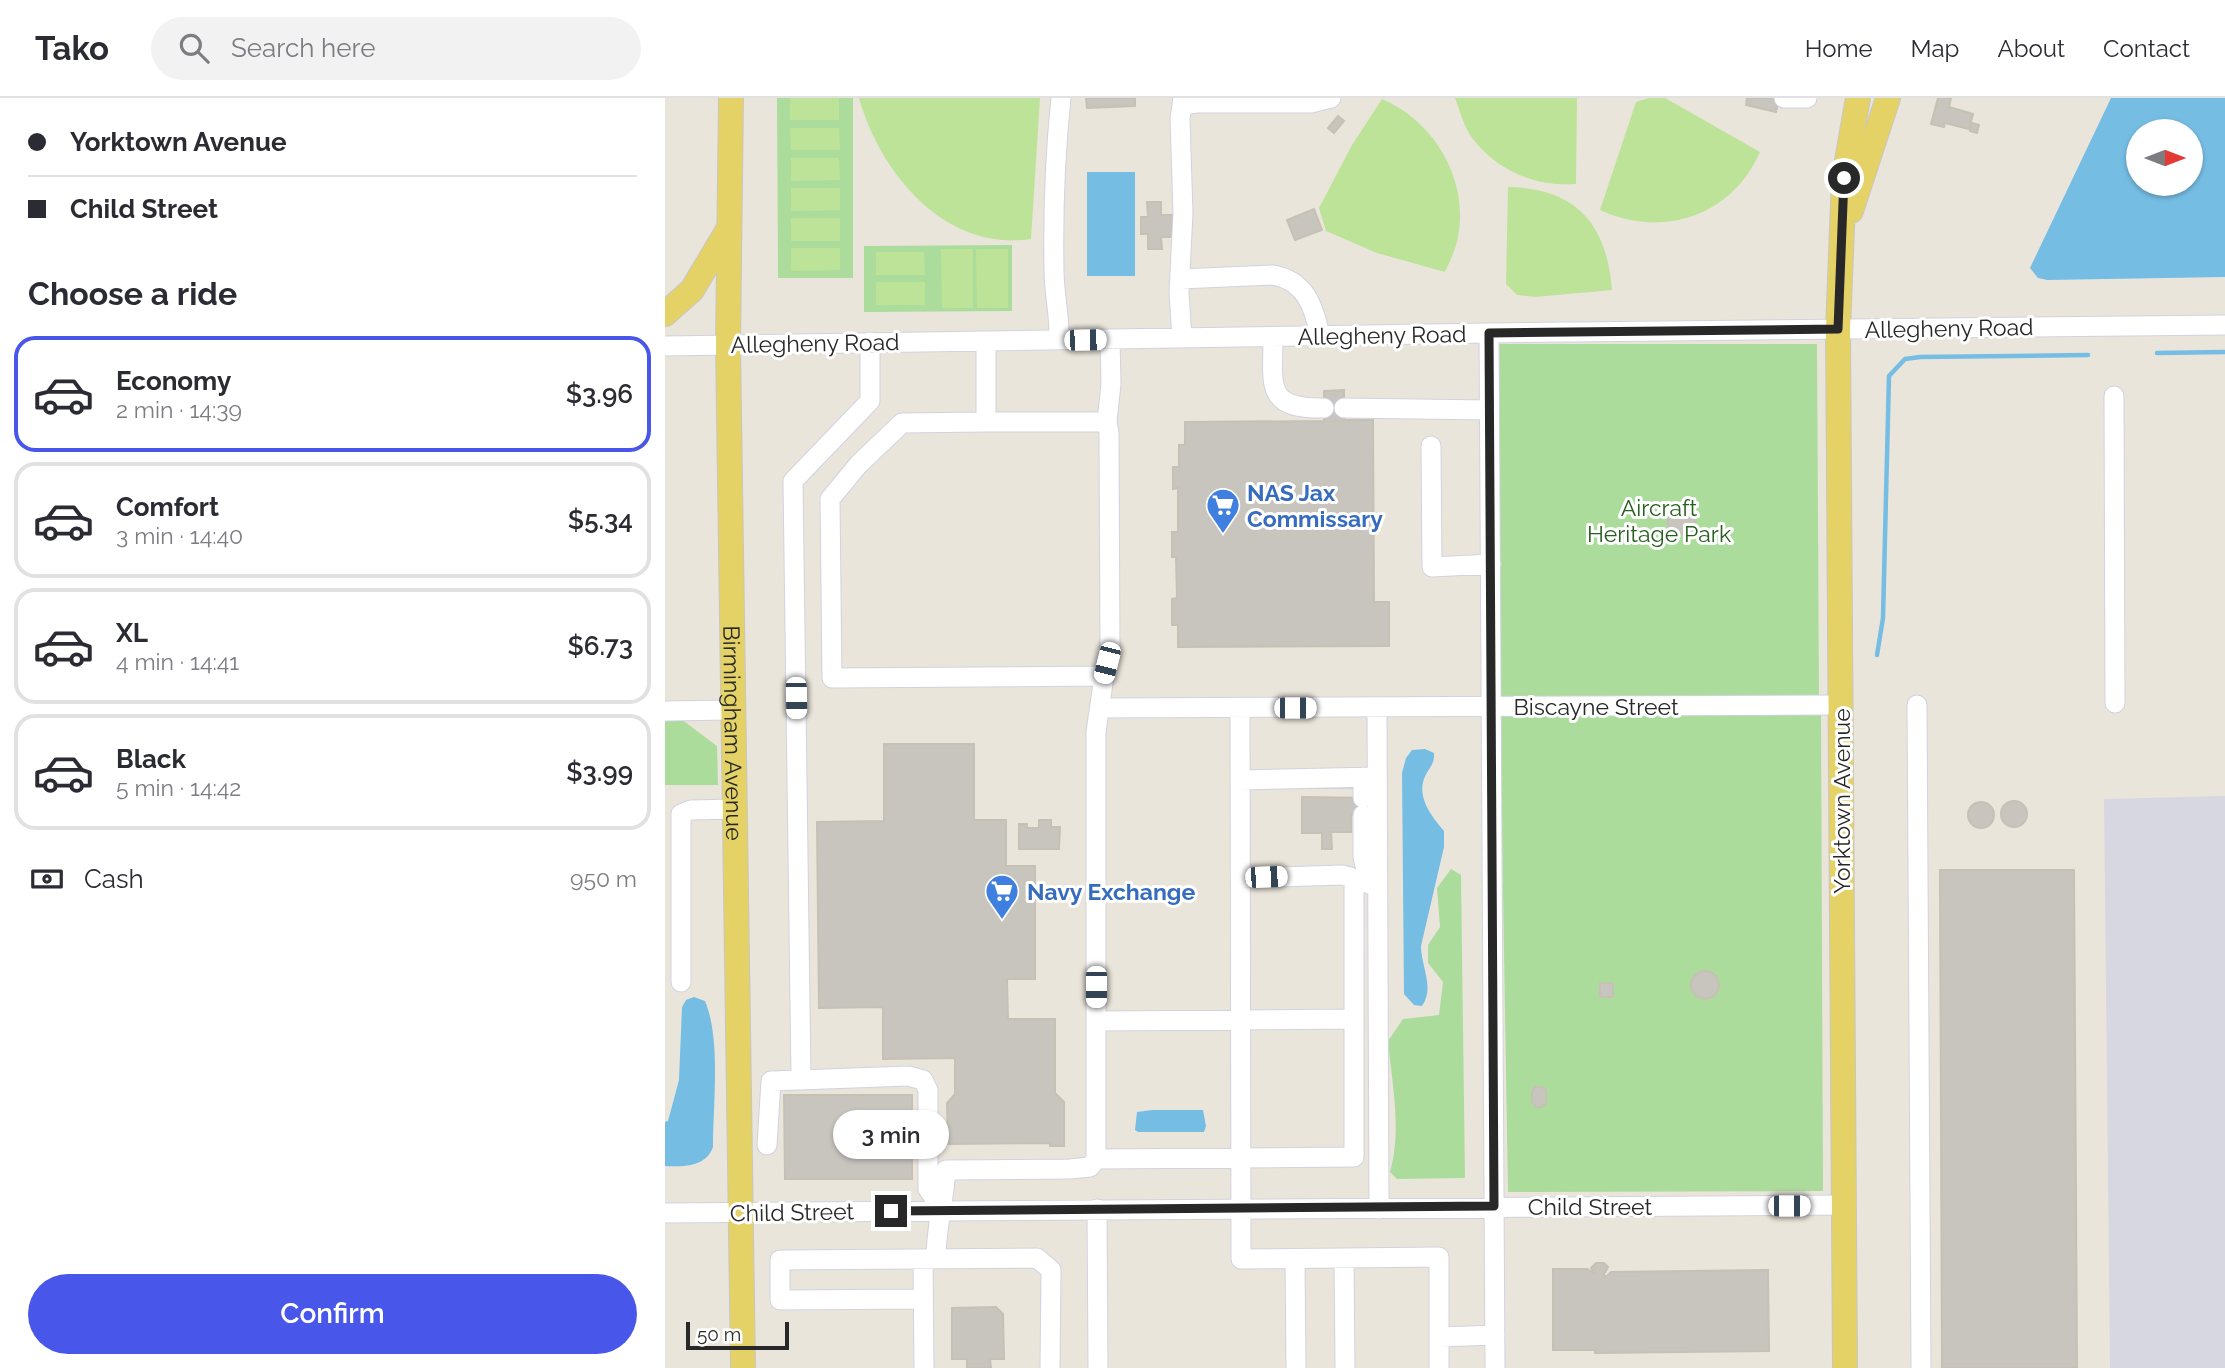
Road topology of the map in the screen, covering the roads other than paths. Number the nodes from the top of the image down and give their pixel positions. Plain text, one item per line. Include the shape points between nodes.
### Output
1 (731, 98) edge
2 (1061, 98) edge
3 (1331, 98) edge
4 (1784, 98) edge
5 (1807, 98) edge
6 (1859, 98) edge
7 (1888, 98) edge
8 (1219, 100) edge
9 (1183, 102) edge
10 (729, 228) junction
11 (1843, 235) junction
12 (1180, 279) junction
13 (665, 314) edge
14 (2225, 325) edge
15 (1838, 329) junction
16 (1489, 333) junction
17 (1320, 336) junction
18 (1273, 337) junction
19 (1182, 338) junction
20 (1110, 339) junction
21 (1059, 340) junction
22 (986, 341) junction
23 (870, 342) junction
24 (728, 344) junction
25 (665, 346) edge
26 (2114, 396) dead end
27 (1324, 408) dead end
28 (1344, 408) dead end
29 (1489, 410) junction
30 (986, 422) junction
31 (1107, 422) junction
32 (1431, 446) dead end
33 (1491, 564) junction
34 (1104, 676) junction
35 (2115, 703) dead end
36 (1840, 705) junction
37 (1917, 705) dead end
38 (1492, 707) junction
39 (1100, 708) junction
40 (1240, 708) junction
41 (1377, 708) junction
42 (733, 710) junction
43 (665, 711) edge
44 (1370, 777) junction
45 (1249, 780) junction
46 (735, 809) junction
47 (1241, 878) junction
48 (1378, 931) junction
49 (681, 982) dead end
50 (1241, 1019) junction
51 (1354, 1019) junction
52 (1096, 1021) junction
53 (801, 1079) junction
54 (767, 1145) dead end
55 (1242, 1158) junction
56 (1096, 1159) junction
57 (1843, 1205) junction
58 (1494, 1206) junction
59 (1243, 1208) junction
60 (1097, 1209) junction
61 (1379, 1209) junction
62 (943, 1211) junction
63 (742, 1212) junction
64 (665, 1213) edge
65 (930, 1259) junction
66 (1295, 1259) junction
67 (1344, 1259) junction
68 (923, 1299) junction
69 (1495, 1335) junction
70 (1439, 1337) junction
71 (743, 1368) edge
72 (924, 1368) edge
73 (1050, 1368) edge
74 (1098, 1368) edge
75 (1296, 1368) edge
76 (1345, 1368) edge
77 (1439, 1368) edge
78 (1495, 1368) edge
79 (1845, 1368) edge
80 (1921, 1368) edge

1 - 10 main road, Birmingham Avenue
2 - 21 street via 1053,255
3 - 8 street via 1311,103
4 - 5 street
6 - 11 main road, Yorktown Avenue via 1844,178
7 - 11 main road, Yorktown Avenue
8 - 9 street
9 - 12 street
10 - 13 main road via 692,290
10 - 24 main road, Birmingham Avenue
11 - 15 main road, Yorktown Avenue
12 - 17 street via 1283,278 1307,295
12 - 19 street
14 - 15 street, Allegheny Road
15 - 16 street, Allegheny Road
15 - 36 main road, Yorktown Avenue
16 - 17 street, Allegheny Road
16 - 29 street
17 - 18 street, Allegheny Road
18 - 19 street, Allegheny Road
18 - 27 street via 1274,384 1279,397 1299,409
19 - 20 street, Allegheny Road
20 - 21 street, Allegheny Road
20 - 31 street
21 - 22 street, Allegheny Road
22 - 23 street, Allegheny Road
22 - 30 street
23 - 24 street, Allegheny Road
23 - 53 street via 870,401 793,481
24 - 25 street, Allegheny Road
24 - 42 main road, Birmingham Avenue
26 - 35 street
28 - 29 street
29 - 33 street
30 - 31 street
30 - 34 street via 902,423 830,499 832,678
31 - 34 street via 1110,649
32 - 33 street via 1431,567
33 - 38 street
34 - 39 street
36 - 38 street, Biscayne Street
36 - 57 main road, Yorktown Avenue
37 - 80 street
38 - 41 street, Biscayne Street
38 - 58 street
39 - 40 street, Biscayne Street
39 - 52 street via 1096,732
40 - 41 street, Biscayne Street
40 - 45 street
41 - 44 street
42 - 43 street
42 - 46 main road, Birmingham Avenue
44 - 45 street
44 - 48 street
44 - 48 street via 1363,806 1363,857 1369,877 1369,920
45 - 47 street
46 - 49 street via 681,814
46 - 63 main road, Birmingham Avenue
47 - 50 street
47 - 51 street via 1350,877 1354,882
48 - 61 street
50 - 51 street
50 - 52 street
50 - 55 street
51 - 55 street via 1354,1157
52 - 56 street
53 - 54 street via 771,1081
53 - 62 street via 908,1076 923,1080 928,1090 928,1189
55 - 56 street
55 - 59 street
56 - 62 street via 1090,1167 1070,1170 946,1170
57 - 58 street, Child Street
57 - 79 main road, Yorktown Avenue
58 - 61 street, Child Street
58 - 69 street
59 - 60 street, Child Street
59 - 61 street, Child Street
59 - 66 street via 1241,1259
60 - 62 street, Child Street
60 - 74 street
62 - 63 street, Child Street
62 - 65 street
63 - 64 street, Child Street
63 - 71 main road, Birmingham Avenue
65 - 68 street
65 - 68 street via 780,1260 780,1300
65 - 73 street via 1037,1258 1051,1270
66 - 67 street
66 - 75 street
67 - 70 street via 1439,1257
67 - 76 street
68 - 72 street
69 - 70 street
69 - 78 street
70 - 77 street

